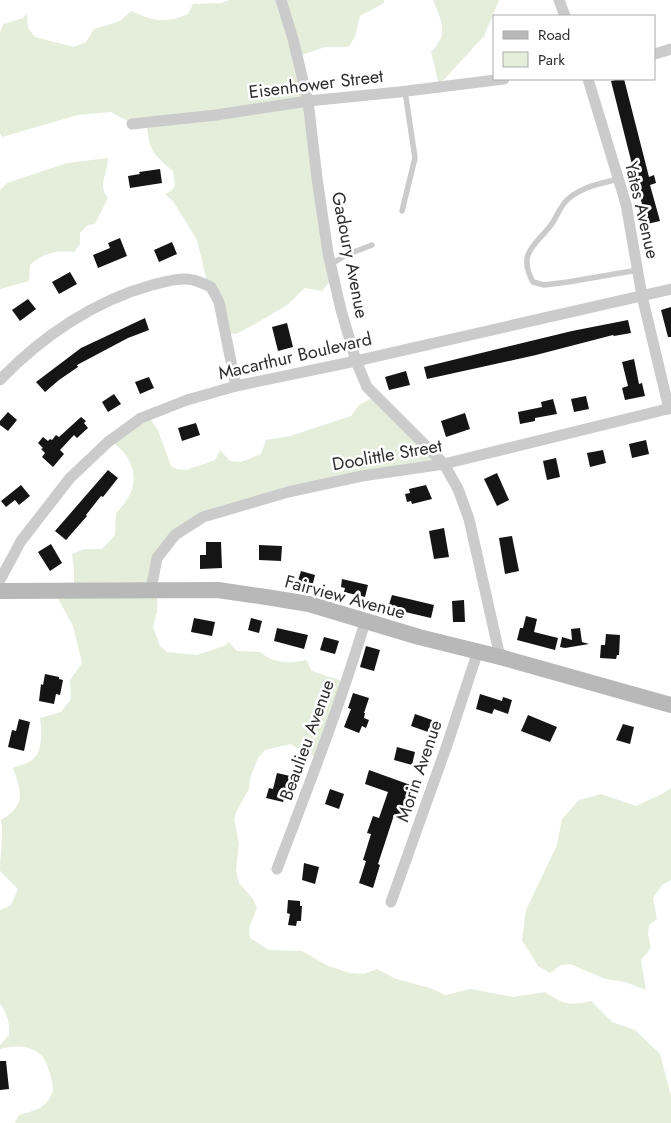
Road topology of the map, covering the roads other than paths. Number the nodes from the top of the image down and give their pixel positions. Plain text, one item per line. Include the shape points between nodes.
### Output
1 (281, 0) edge
2 (559, 0) edge
3 (565, 15) edge
4 (671, 49) edge
5 (656, 54) edge
6 (496, 80) edge
7 (588, 80) edge
8 (405, 91) junction
9 (308, 101) junction
10 (132, 124) dead end
11 (619, 179) junction
12 (402, 211) dead end
13 (372, 245) dead end
14 (330, 265) junction
15 (638, 270) junction
16 (671, 288) edge
17 (642, 296) junction
18 (356, 361) junction
19 (0, 380) edge
20 (236, 386) junction
21 (670, 409) edge
22 (444, 464) junction
23 (0, 580) edge
24 (151, 590) junction
25 (0, 591) edge
26 (365, 622) junction
27 (478, 651) junction
28 (500, 657) junction
29 (671, 704) edge
30 (277, 869) dead end
31 (391, 902) dead end

1 - 9 street, Gadoury Avenue
2 - 3 street
4 - 5 street
6 - 8 street, Eisenhower Street
7 - 11 street, Yates Avenue
8 - 9 street, Eisenhower Street
8 - 12 lane via 415,158
9 - 10 street, Eisenhower Street
9 - 14 street, Gadoury Avenue
11 - 15 street, Yates Avenue
11 - 15 lane via 594,185 568,199 550,227 532,245 527,256 527,271 533,282 544,285
13 - 14 lane
14 - 18 street, Gadoury Avenue
15 - 17 street, Yates Avenue
16 - 17 street, Macarthur Boulevard
17 - 18 street, Macarthur Boulevard
17 - 21 street, Yates Avenue
18 - 20 street, Macarthur Boulevard
18 - 22 street, Gadoury Avenue via 367,387
19 - 20 street via 51,335 91,310 132,291 171,281 193,280 211,287 219,302
20 - 23 street, Macarthur Boulevard via 141,418 108,442 70,478 21,541
21 - 22 street, Doolittle Street
22 - 24 street, Doolittle Street via 362,476 288,492 203,517 175,535 157,558
22 - 28 street, Gadoury Avenue via 469,519
24 - 25 main road, Fairview Avenue
24 - 26 main road, Fairview Avenue via 218,590 266,597 309,604
26 - 27 main road, Fairview Avenue
26 - 30 street, Beaulieu Avenue via 339,705
27 - 28 main road, Fairview Avenue
27 - 31 street, Morin Avenue
28 - 29 main road, Fairview Avenue

